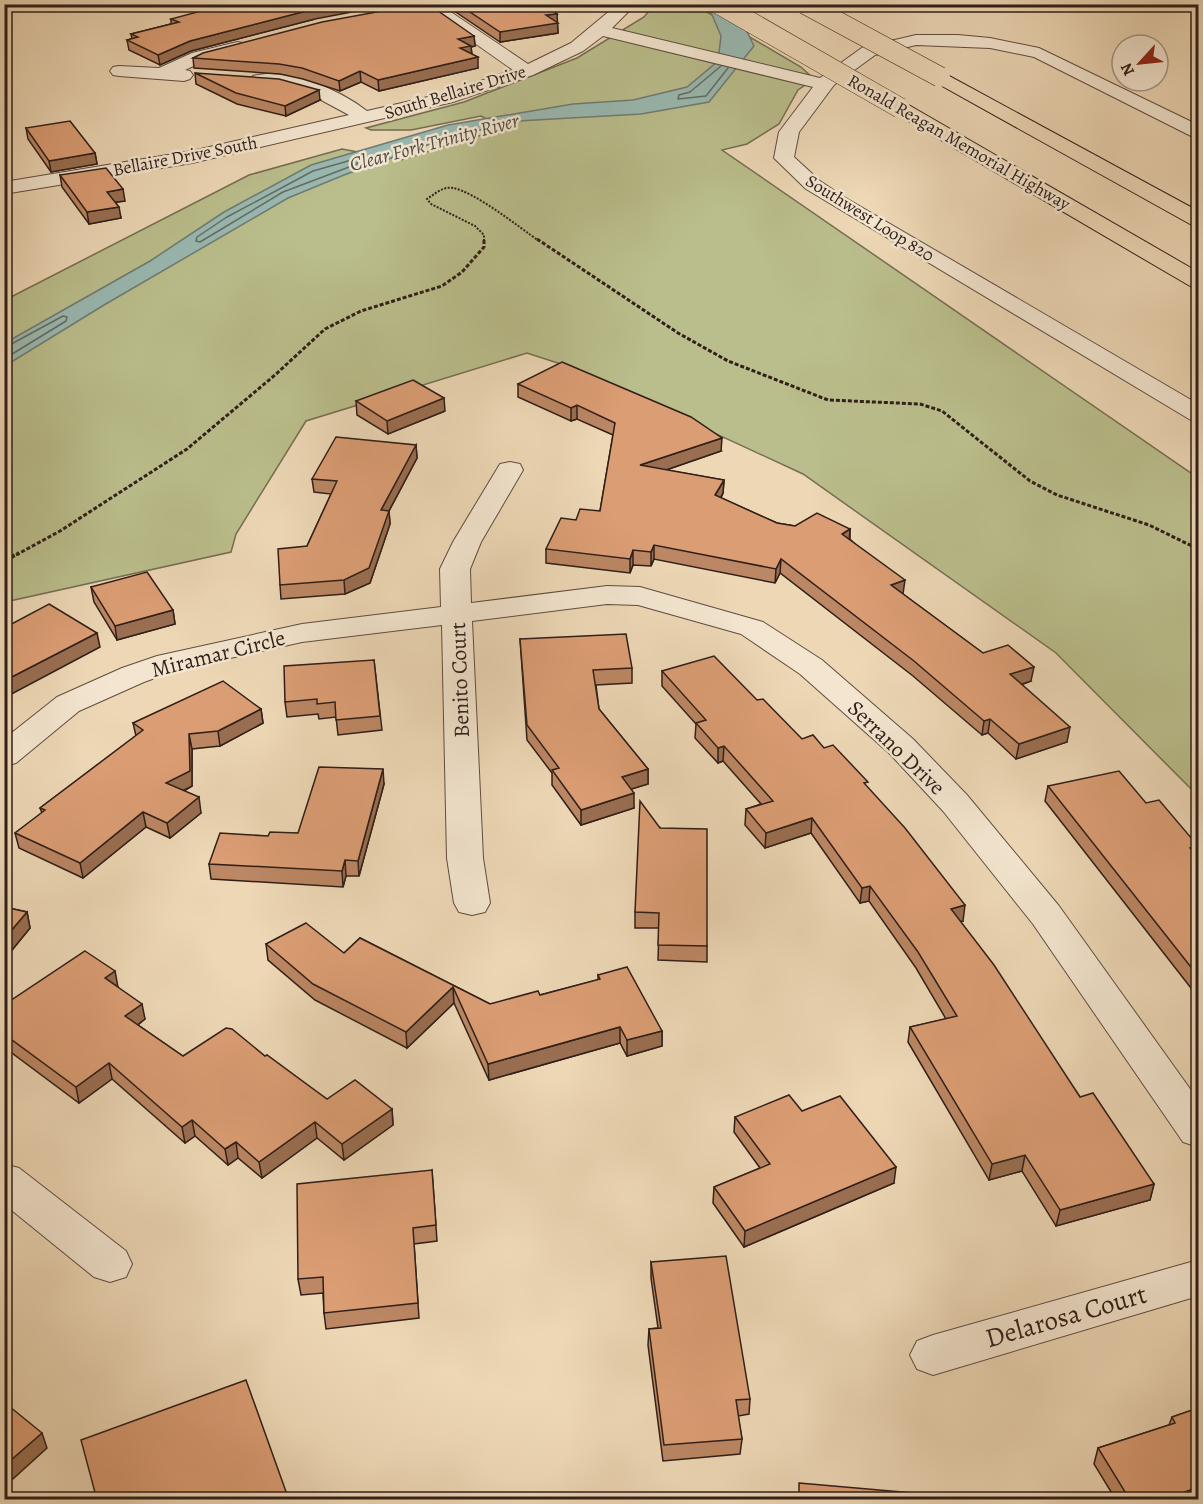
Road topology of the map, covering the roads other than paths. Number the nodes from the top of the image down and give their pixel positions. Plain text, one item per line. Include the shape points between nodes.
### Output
1 (628, 4) edge
2 (719, 4) edge
3 (805, 4) edge
4 (428, 5) edge
5 (407, 9) edge
6 (600, 30) junction
7 (254, 42) edge
8 (119, 71) dead end
9 (527, 71) junction
10 (163, 73) junction
11 (198, 76) edge
12 (245, 79) edge
13 (824, 84) junction
14 (365, 118) junction
15 (1198, 132) edge
16 (4, 188) edge
17 (1198, 219) edge
18 (1198, 281) edge
19 (1198, 414) edge
20 (510, 470) dead end
21 (456, 614) junction
22 (4, 756) edge
23 (472, 903) dead end
24 (1198, 1131) edge
25 (4, 1180) edge
26 (110, 1264) dead end
27 (1198, 1278) edge
28 (933, 1355) dead end

1 - 6 street
2 - 18 highway, Ronald Reagan Memorial Highway, bridge
3 - 17 highway, Ronald Reagan Memorial Highway, bridge
4 - 5 street
4 - 9 street
6 - 9 street, South Bellaire Drive via 577,47
6 - 13 street
7 - 10 street via 198,57
8 - 10 street
9 - 14 street, South Bellaire Drive via 446,98
10 - 11 street
12 - 14 street via 280,81 330,93
13 - 15 street, Southwest Loop 820 via 868,51 916,40 990,43 1039,53
13 - 19 street, Southwest Loop 820 via 789,132 784,158 813,185
14 - 16 street, Bellaire Drive South via 192,157
20 - 21 street, Benito Court via 455,569
21 - 22 street, Miramar Circle via 302,633 168,663 68,704
21 - 23 street, Benito Court via 465,858
21 - 24 street, Serrano Drive via 607,595 640,596 752,628 811,667 901,746 955,803 1046,915
25 - 26 street
27 - 28 street, Delarosa Court

